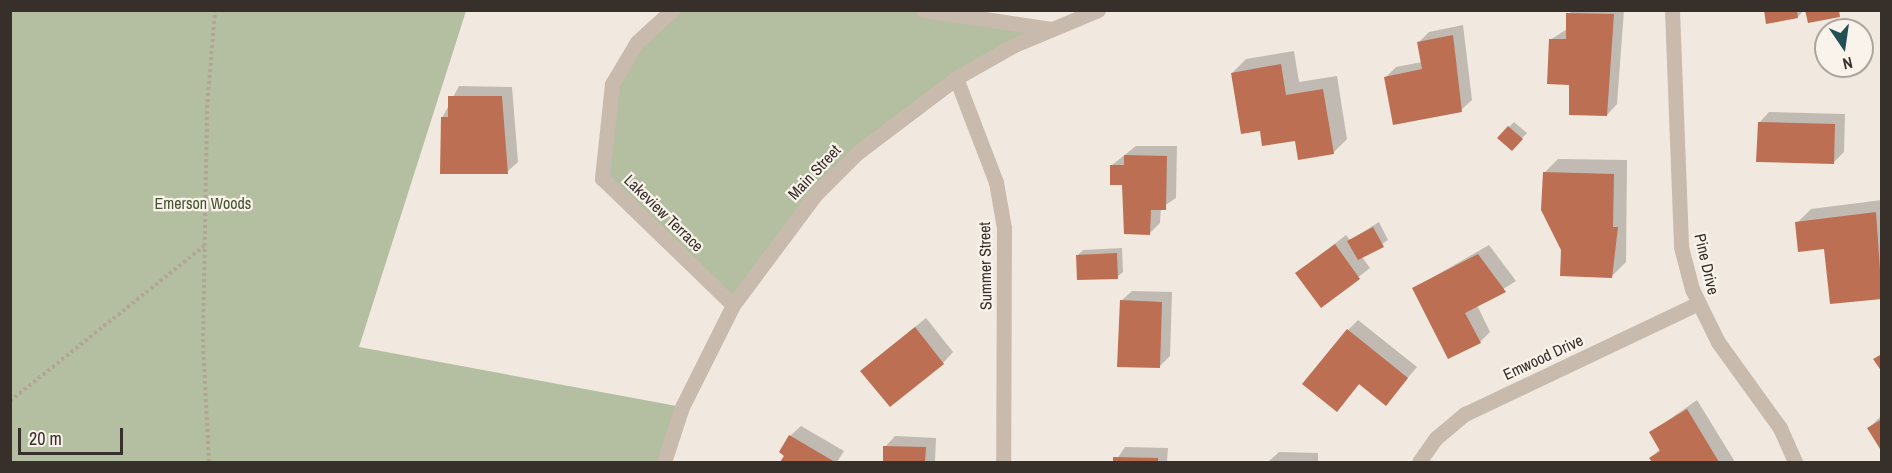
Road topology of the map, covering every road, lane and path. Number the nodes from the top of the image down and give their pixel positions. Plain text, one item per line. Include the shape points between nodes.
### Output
1 (215, 10) edge
2 (672, 10) edge
3 (922, 10) edge
4 (1098, 10) edge
5 (1672, 10) edge
6 (1051, 28) junction
7 (956, 78) junction
8 (205, 245) junction
9 (1697, 304) junction
10 (733, 305) junction
11 (10, 401) edge
12 (209, 462) edge
13 (664, 462) edge
14 (1003, 462) edge
15 (1419, 462) edge
16 (1795, 462) edge

1 - 8 path
2 - 10 street, Lakeview Terrace via 637,42 612,84 602,178
3 - 6 street
4 - 6 street, Main Street
5 - 9 street, Pine Drive via 1681,247
6 - 7 street, Main Street
7 - 10 street, Main Street via 876,137 815,195
7 - 14 street, Summer Street via 996,182 1004,228
8 - 11 path
8 - 12 path
9 - 15 street, Emwood Drive via 1465,414 1436,438
9 - 16 street, Pine Drive via 1780,428
10 - 13 street, Main Street via 682,407

